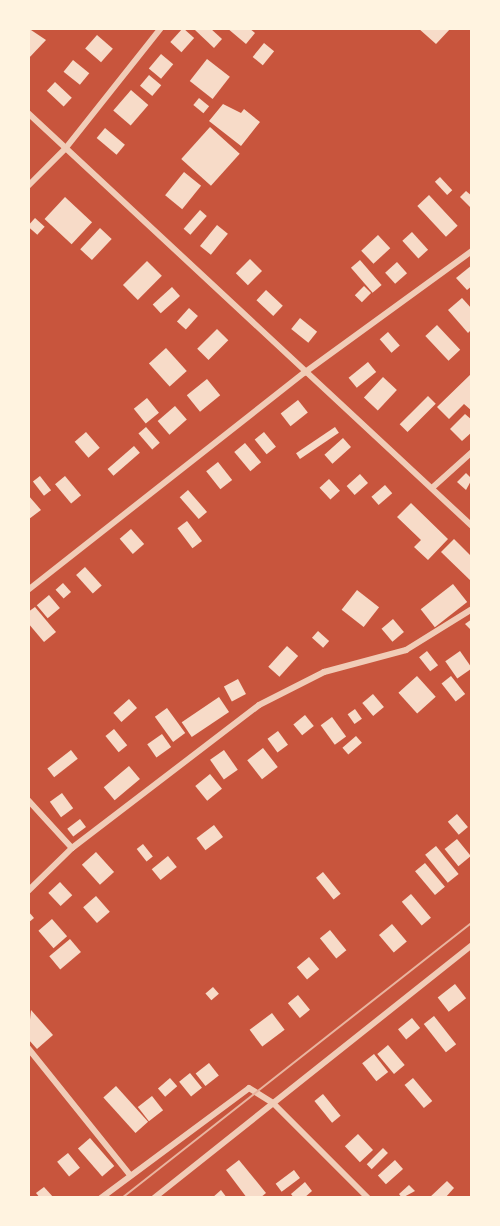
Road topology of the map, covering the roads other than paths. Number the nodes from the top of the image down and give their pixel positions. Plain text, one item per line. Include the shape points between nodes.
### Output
1 (161, 28) edge
2 (28, 113) edge
3 (65, 149) junction
4 (28, 186) edge
5 (471, 251) edge
6 (304, 373) junction
7 (471, 452) edge
8 (432, 488) junction
9 (471, 526) edge
10 (28, 590) edge
11 (471, 609) edge
12 (28, 800) edge
13 (72, 848) junction
14 (28, 891) edge
15 (471, 945) edge
16 (28, 1048) edge
17 (273, 1102) junction
18 (130, 1175) junction
19 (101, 1197) edge
20 (154, 1197) edge
21 (368, 1197) edge

1 - 3 street
2 - 3 street
3 - 4 street
3 - 6 street
5 - 6 street
6 - 8 street
6 - 10 street
7 - 8 street
8 - 9 street
11 - 13 street via 406,650 324,672 259,705
12 - 13 street
13 - 14 street
15 - 17 street
16 - 18 street
17 - 18 street via 249,1088
17 - 20 street
17 - 21 street
18 - 19 street

